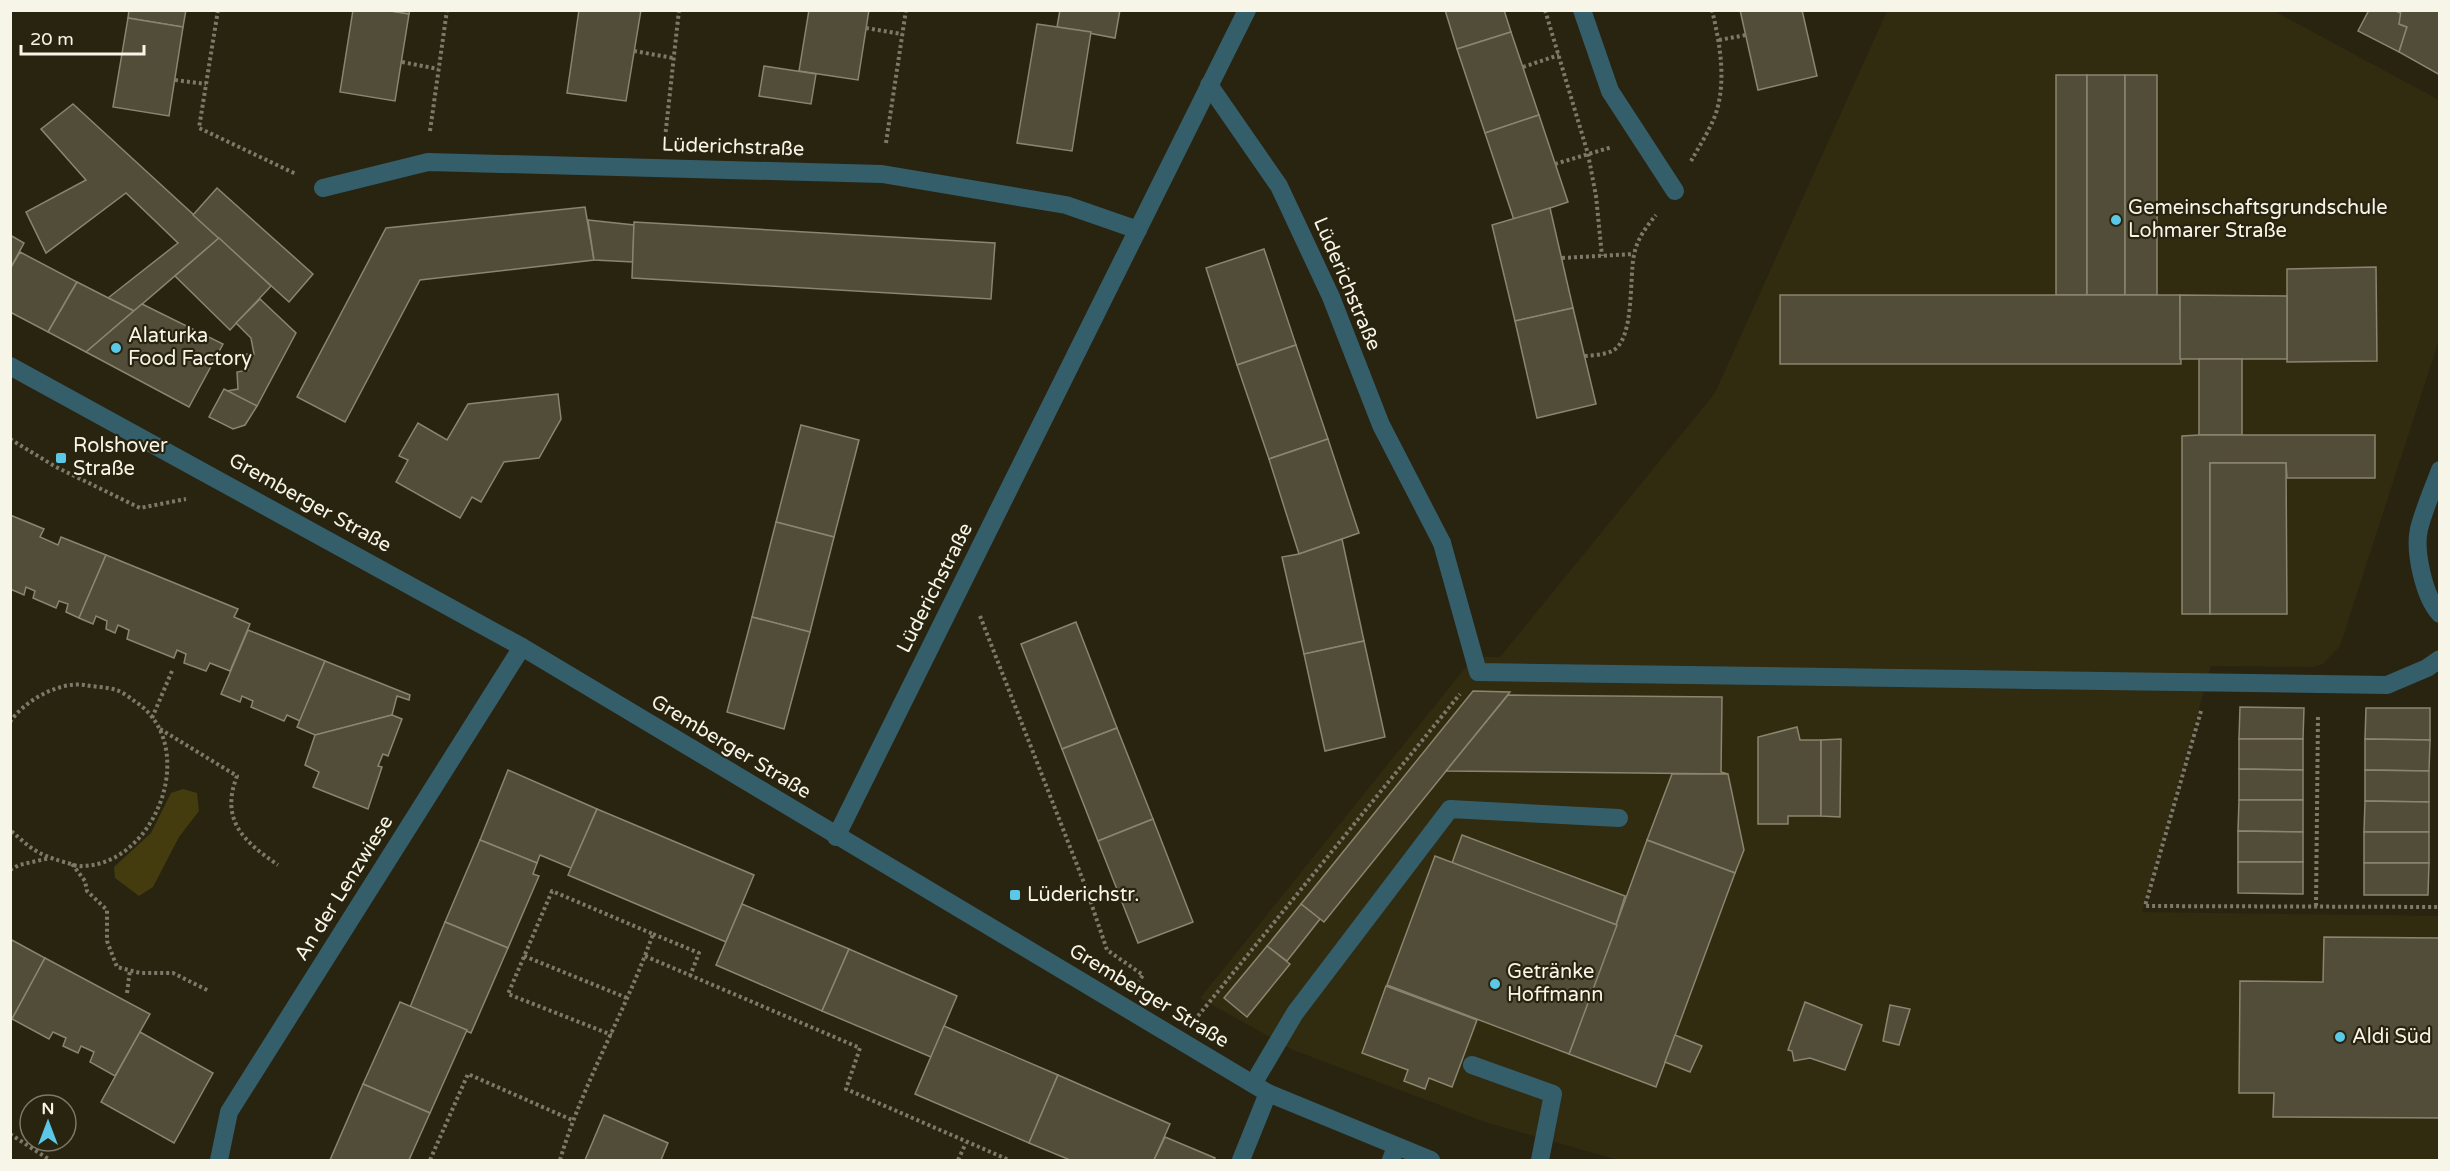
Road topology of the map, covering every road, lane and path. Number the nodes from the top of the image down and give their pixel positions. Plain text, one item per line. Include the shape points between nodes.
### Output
1 (218, 10) edge
2 (447, 10) edge
3 (679, 10) edge
4 (906, 10) edge
5 (1246, 10) edge
6 (1545, 10) edge
7 (1582, 10) edge
8 (1712, 10) edge
9 (866, 28) dead end
10 (902, 34) junction
11 (1746, 35) dead end
12 (1719, 40) junction
13 (1594, 45) junction
14 (634, 51) dead end
15 (1559, 56) junction
16 (673, 58) junction
17 (402, 62) dead end
18 (1523, 67) dead end
19 (438, 69) junction
20 (175, 80) dead end
21 (207, 84) junction
22 (1209, 85) junction
23 (1641, 138) junction
24 (1588, 154) junction
25 (428, 162) junction
26 (1555, 165) dead end
27 (663, 166) junction
28 (882, 174) junction
29 (323, 188) joint
30 (1675, 191) junction
31 (1138, 230) junction
32 (1634, 254) junction
33 (1602, 256) junction
34 (1562, 258) dead end
35 (1585, 356) dead end
36 (10, 366) edge
37 (10, 377) edge
38 (32, 378) junction
39 (10, 439) edge
40 (25, 440) dead end
41 (22, 445) junction
42 (2439, 470) edge
43 (238, 489) junction
44 (965, 578) junction
45 (2439, 614) edge
46 (522, 647) junction
47 (2439, 659) edge
48 (172, 672) dead end
49 (1478, 672) junction
50 (2209, 682) junction
51 (2319, 684) junction
52 (152, 718) junction
53 (10, 722) edge
54 (159, 728) junction
55 (1619, 818) dead end
56 (10, 830) edge
57 (836, 837) junction
58 (51, 858) junction
59 (72, 864) junction
60 (278, 865) dead end
61 (10, 870) edge
62 (2316, 906) junction
63 (2439, 907) edge
64 (653, 934) junction
65 (645, 956) junction
66 (524, 957) junction
67 (130, 970) junction
68 (690, 976) junction
69 (209, 992) dead end
70 (127, 993) dead end
71 (627, 998) junction
72 (1122, 1006) junction
73 (612, 1035) junction
74 (1179, 1040) junction
75 (1472, 1065) dead end
76 (1261, 1088) junction
77 (572, 1120) junction
78 (10, 1134) edge
79 (966, 1143) junction
80 (1394, 1154) edge
81 (50, 1161) edge
82 (219, 1161) edge
83 (430, 1161) edge
84 (560, 1161) edge
85 (958, 1161) edge
86 (1009, 1161) edge
87 (1241, 1161) edge
88 (1431, 1161) edge
89 (1540, 1161) edge

1 - 21 path
2 - 19 path
3 - 16 path
4 - 10 path
5 - 22 street, Lüderichstraße
6 - 15 path
7 - 13 street
8 - 12 path
9 - 10 path
10 - 28 path
11 - 12 path
12 - 30 path via 1721,92 1714,117
13 - 15 path
13 - 23 street via 1610,91
14 - 16 path
15 - 18 path
15 - 24 path
16 - 27 path
17 - 19 path
19 - 25 path
20 - 21 path
21 - 29 path via 199,128
22 - 31 street, Lüderichstraße
22 - 49 street, Lüderichstraße via 1279,186 1331,297 1381,425 1442,543
23 - 24 path
23 - 30 street
24 - 26 path
24 - 33 path
25 - 27 street, Lüderichstraße
25 - 29 street, Lüderichstraße
27 - 28 street, Lüderichstraße
28 - 31 street, Lüderichstraße via 1066,205
30 - 32 path via 1641,233
31 - 44 street, Lüderichstraße
32 - 33 path
32 - 35 path via 1624,340 1613,351
33 - 34 path
36 - 38 street, Gremberger Straße
37 - 38 street
38 - 43 street, Gremberger Straße
39 - 41 path
40 - 41 path
41 - 43 path via 56,467 140,508
42 - 45 street via 2419,530 2420,572
43 - 46 street, Gremberger Straße
44 - 57 street, Lüderichstraße
44 - 72 path via 1107,950 1143,975
46 - 57 street, Gremberger Straße
46 - 82 street, An der Lenzwiese via 229,1112
47 - 51 street via 2427,668 2386,684
48 - 52 path
49 - 50 street
49 - 74 path
50 - 51 street
50 - 62 path via 2145,906
51 - 62 path
52 - 53 path via 117,690 77,684 44,693
52 - 54 path
54 - 59 path via 166,743 168,773 160,804 143,832 115,859 81,867
54 - 60 path via 237,776 230,795 232,818 255,849
55 - 76 street via 1450,808 1295,1013
56 - 58 path via 36,854
57 - 72 street, Gremberger Straße
58 - 59 path
58 - 61 path
59 - 67 path via 85,881 87,891 107,910 107,941 117,968
62 - 63 path
64 - 65 path
64 - 66 path via 552,891
64 - 68 path via 699,953
65 - 68 path
65 - 71 path
66 - 71 path
66 - 73 path via 508,994
67 - 69 path via 173,973
67 - 70 path
68 - 79 path via 860,1048 846,1089
71 - 73 path
72 - 74 street, Gremberger Straße
73 - 77 path
74 - 76 street, Gremberger Straße
75 - 89 street via 1553,1094
76 - 80 street, Gremberger Straße
76 - 87 street
77 - 83 path via 468,1074
77 - 84 path
78 - 81 path
79 - 85 path
79 - 86 path
80 - 88 street, Gremberger Straße

